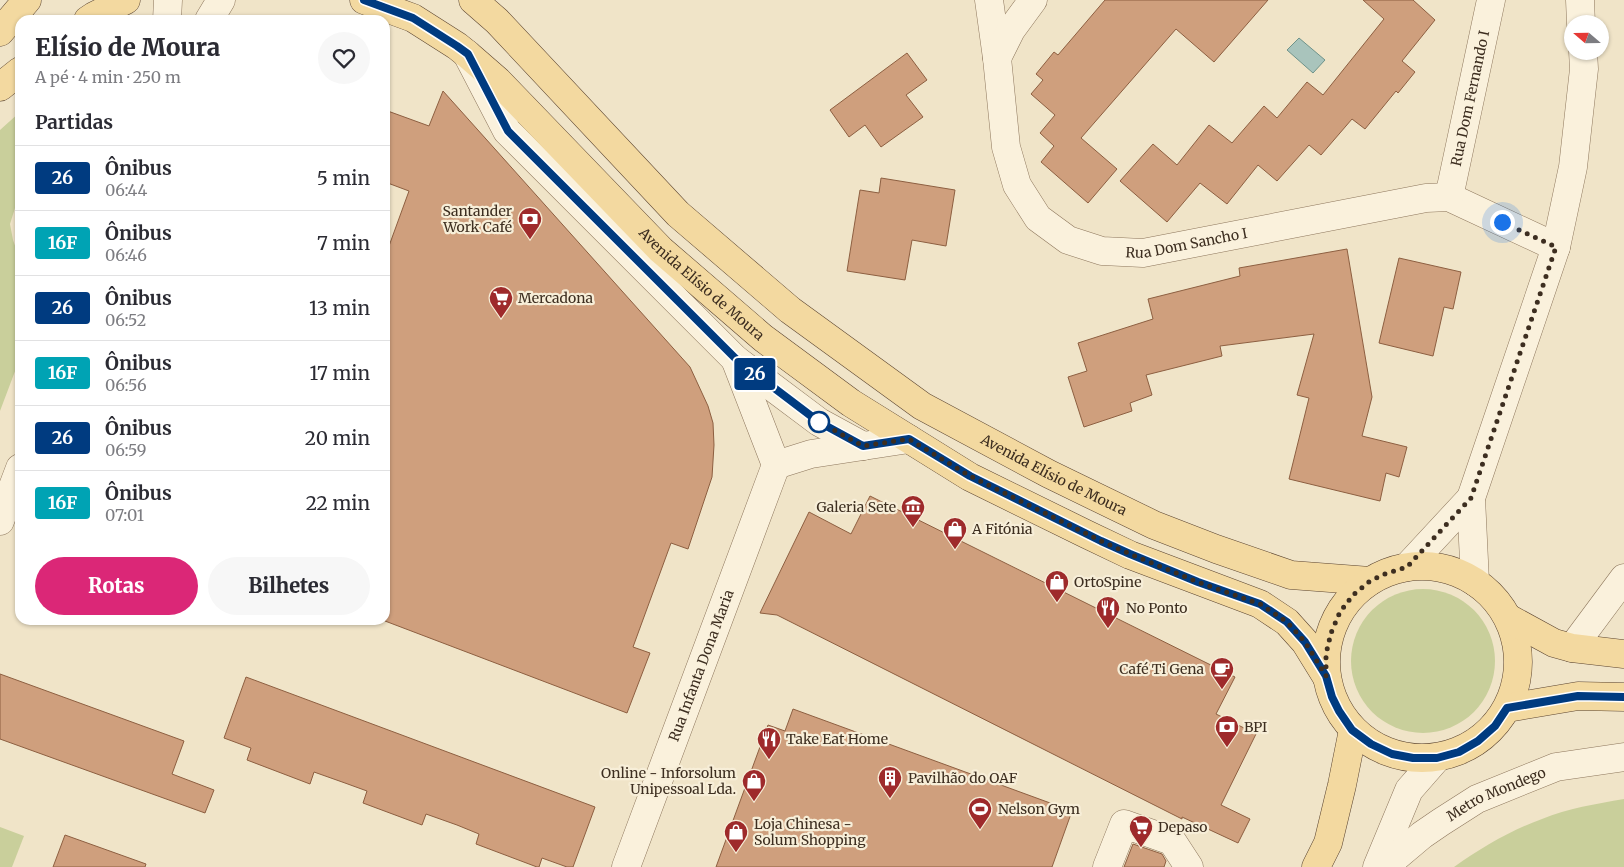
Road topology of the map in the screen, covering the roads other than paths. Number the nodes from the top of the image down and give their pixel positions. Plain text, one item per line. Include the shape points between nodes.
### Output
1 (27, 0) edge
2 (126, 0) edge
3 (168, 0) edge
4 (221, 0) edge
5 (364, 0) edge
6 (473, 0) edge
7 (989, 0) edge
8 (1033, 0) edge
9 (1490, 0) edge
10 (1580, 0) edge
11 (96, 15) edge
12 (167, 15) edge
13 (211, 15) edge
14 (1581, 15) edge
15 (0, 32) edge
16 (468, 54) junction
17 (997, 58) junction
18 (1584, 60) edge
19 (15, 75) edge
20 (0, 87) edge
21 (1450, 197) junction
22 (1556, 247) junction
23 (736, 359) junction
24 (909, 439) junction
25 (863, 446) junction
26 (776, 465) junction
27 (15, 481) edge
28 (1471, 498) junction
29 (0, 521) edge
30 (1407, 567) junction
31 (1624, 578) edge
32 (1370, 581) junction
33 (1475, 582) junction
34 (1510, 619) junction
35 (1572, 648) junction
36 (1624, 654) edge
37 (1326, 676) junction
38 (1624, 697) edge
39 (1507, 708) junction
40 (1352, 730) junction
41 (1624, 757) edge
42 (1437, 758) junction
43 (626, 867) edge
44 (1107, 867) edge
45 (1189, 867) edge
46 (1316, 867) edge
47 (1377, 867) edge
48 (1384, 867) edge

1 - 15 main road
2 - 11 main road
3 - 12 street
4 - 13 street
5 - 16 main road, Avenida Elísio de Moura via 413,18
6 - 32 main road, Avenida Elísio de Moura via 497,21 678,214 790,310 922,406 1049,474 1154,525 1291,574
7 - 17 street, Rua Dom Sancho I
8 - 17 street via 1011,30
9 - 21 street, Rua Dom Fernando I
10 - 14 street
16 - 23 street via 508,131
16 - 24 main road, Avenida Elísio de Moura via 661,250 707,291 809,373
17 - 21 street, Rua Dom Sancho I via 1006,147 1017,185 1038,218 1068,240 1102,251 1143,253 1426,198
18 - 22 street via 1573,167
19 - 20 main road
21 - 22 street, Rua Dom Sancho I
22 - 28 street
23 - 25 street via 819,422
23 - 26 street
24 - 25 street
24 - 37 main road, Avenida Elísio de Moura via 970,476 1104,542 1260,604 1287,622 1305,642
25 - 26 street via 810,454
26 - 43 street, Rua Infanta Dona Maria
27 - 29 street
28 - 30 street
28 - 33 street
30 - 32 main road
30 - 33 main road via 1431,566 1454,571
31 - 35 street
32 - 37 main road via 1340,612 1326,654
33 - 34 main road via 1488,592
34 - 35 main road via 1554,643
34 - 39 main road via 1518,667
35 - 36 main road
37 - 40 main road via 1332,697
38 - 39 main road via 1578,696
39 - 42 main road via 1495,726 1478,741 1459,752
40 - 42 main road via 1392,754
40 - 46 main road via 1328,843
41 - 48 street, Metro Mondego via 1556,767 1477,799 1428,830
42 - 47 street via 1409,790
44 - 45 street via 1124,824 1172,842

